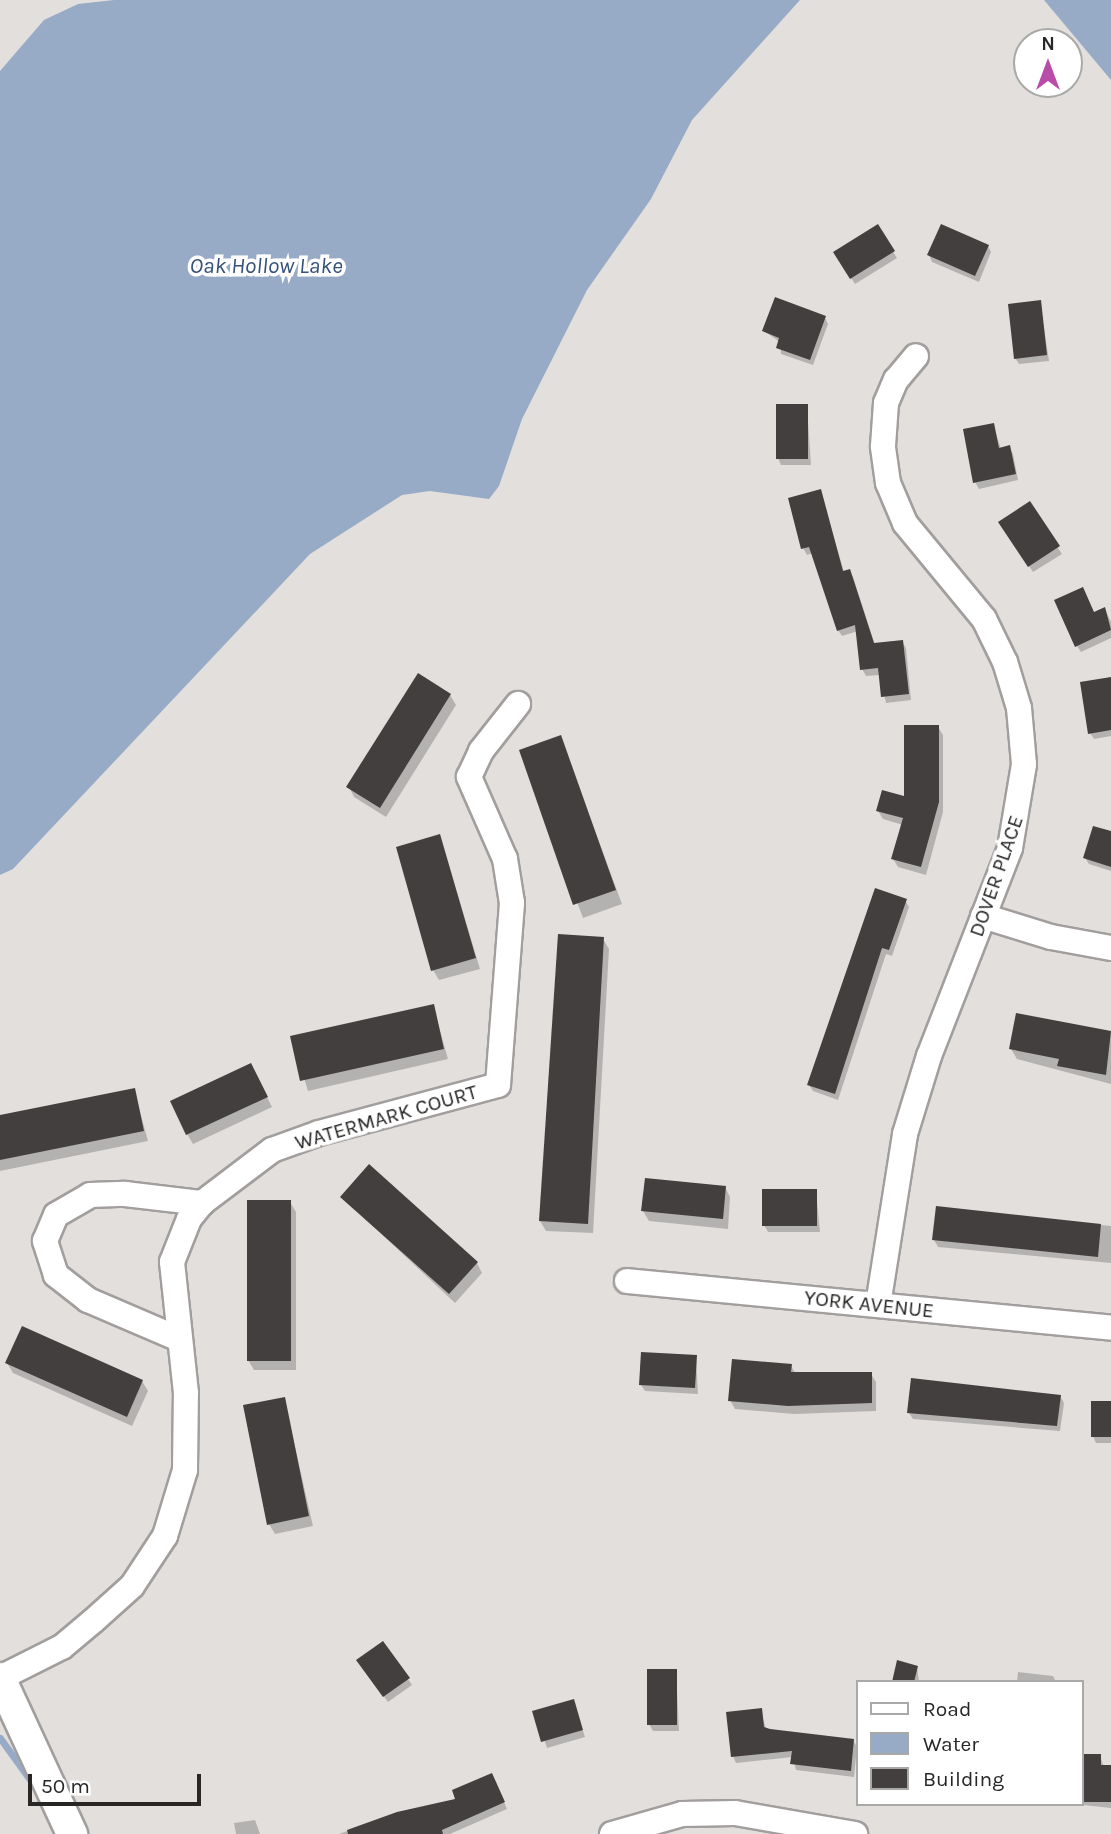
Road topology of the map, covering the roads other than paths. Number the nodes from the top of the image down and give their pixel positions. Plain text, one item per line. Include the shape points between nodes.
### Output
1 (916, 356) dead end
2 (518, 704) dead end
3 (983, 916) junction
4 (1111, 948) edge
5 (202, 1203) junction
6 (627, 1280) dead end
7 (878, 1305) junction
8 (1111, 1328) edge
9 (179, 1339) junction
10 (0, 1678) edge
11 (72, 1834) edge
12 (612, 1834) edge
13 (855, 1834) edge

1 - 3 street, DOVER PLACE via 896,380 886,403 883,446 888,483 922,548 956,581 984,619 1005,662 1018,708 1024,764 1019,811
2 - 5 street, WATERMARK COURT via 481,751 469,777 505,859 512,903 498,1086 319,1132 272,1150
3 - 4 street via 1051,937
3 - 7 street, DOVER PLACE via 929,1056 905,1134
5 - 9 street, WATERMARK COURT via 189,1219 172,1262
5 - 9 street via 90,1195 56,1215 45,1241 56,1275 88,1300
6 - 7 street, YORK AVENUE
7 - 8 street, YORK AVENUE
9 - 10 street, WATERMARK COURT via 186,1393 186,1469 165,1536 132,1586 93,1621 62,1647
10 - 11 street
12 - 13 street via 682,1814 735,1813

